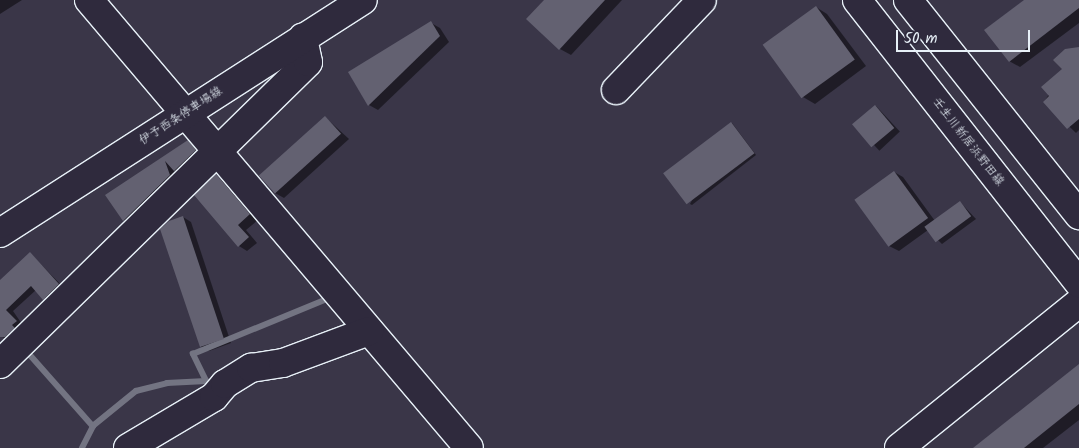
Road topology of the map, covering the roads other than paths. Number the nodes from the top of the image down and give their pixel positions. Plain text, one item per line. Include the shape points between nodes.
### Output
1 (89, 0) edge
2 (363, 0) edge
3 (702, 0) edge
4 (857, 0) edge
5 (908, 0) edge
6 (303, 38) junction
7 (616, 90) dead end
8 (185, 114) junction
9 (218, 153) junction
10 (1079, 215) edge
11 (0, 233) edge
12 (1079, 283) edge
13 (1079, 303) edge
14 (369, 331) junction
15 (1, 360) edge
16 (128, 448) edge
17 (469, 448) edge
18 (898, 448) edge

1 - 8 street
2 - 6 street, 伊予西条停車場線
3 - 7 street
4 - 12 street, 壬生川新居浜野田線
5 - 10 street
6 - 8 street, 伊予西条停車場線
6 - 9 street via 308,62
8 - 9 street
8 - 11 street, 伊予西条停車場線
9 - 14 street
9 - 15 street
13 - 18 street
14 - 16 street via 283,363 251,368 225,384 214,397
14 - 17 street

